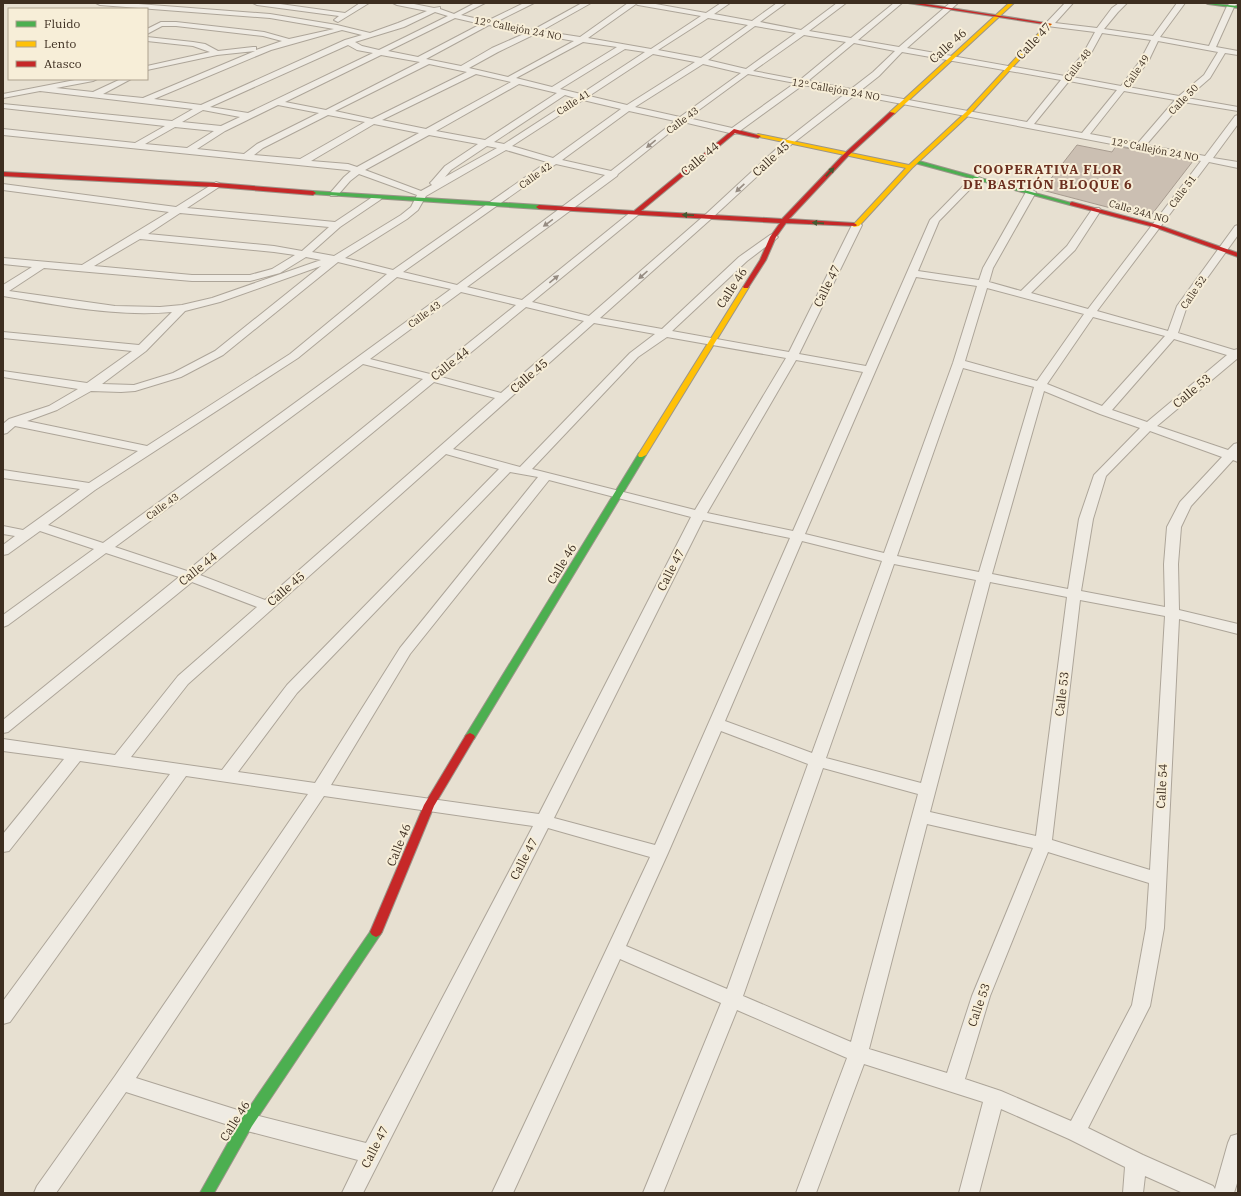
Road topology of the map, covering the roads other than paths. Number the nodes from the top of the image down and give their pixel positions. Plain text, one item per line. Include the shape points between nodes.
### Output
1 (100, 3) edge
2 (257, 3) edge
3 (315, 3) edge
4 (365, 3) edge
5 (397, 3) edge
6 (446, 3) edge
7 (481, 3) edge
8 (530, 3) edge
9 (587, 3) edge
10 (633, 3) edge
11 (638, 3) edge
12 (691, 3) edge
13 (726, 3) edge
14 (782, 3) edge
15 (842, 3) edge
16 (898, 3) edge
17 (910, 3) edge
18 (1012, 3) edge
19 (1069, 3) edge
20 (1123, 3) edge
21 (1181, 3) edge
22 (1208, 3) edge
23 (118, 4) edge
24 (413, 4) edge
25 (950, 6) edge
26 (1235, 6) edge
27 (184, 9) junction
28 (306, 10) junction
29 (435, 10) junction
30 (677, 10) junction
31 (345, 15) junction
32 (454, 16) junction
33 (707, 16) junction
34 (998, 16) junction
35 (288, 19) junction
36 (488, 23) junction
37 (161, 24) junction
38 (1050, 24) junction
39 (330, 25) junction
40 (754, 25) junction
41 (346, 29) junction
42 (148, 31) edge
43 (1099, 31) junction
44 (534, 32) junction
45 (803, 33) junction
46 (264, 34) junction
47 (370, 35) junction
48 (1155, 38) junction
49 (148, 39) edge
50 (581, 40) junction
51 (288, 41) junction
52 (850, 41) junction
53 (348, 42) junction
54 (624, 46) junction
55 (268, 48) junction
56 (360, 48) junction
57 (1212, 48) junction
58 (900, 50) junction
59 (1223, 50) junction
60 (653, 51) junction
61 (380, 52) junction
62 (217, 53) junction
63 (1238, 53) edge
64 (420, 59) junction
65 (951, 59) junction
66 (429, 61) junction
67 (702, 61) junction
68 (359, 63) junction
69 (149, 67) edge
70 (463, 68) junction
71 (1009, 69) junction
72 (474, 71) junction
73 (748, 72) junction
74 (509, 79) junction
75 (1067, 79) junction
76 (72, 80) edge
77 (88, 80) edge
78 (125, 80) edge
79 (83, 81) junction
80 (519, 81) junction
81 (801, 82) junction
82 (40, 89) junction
83 (555, 89) junction
84 (1124, 89) junction
85 (565, 92) junction
86 (852, 92) junction
87 (94, 95) junction
88 (3, 96) edge
89 (583, 96) junction
90 (1181, 99) junction
91 (143, 100) junction
92 (905, 101) junction
93 (278, 103) junction
94 (3, 106) edge
95 (201, 108) junction
96 (628, 108) junction
97 (1238, 109) edge
98 (326, 113) junction
99 (968, 113) junction
100 (250, 116) junction
101 (1238, 118) edge
102 (682, 119) junction
103 (372, 122) junction
104 (176, 124) junction
105 (1029, 125) junction
106 (222, 130) junction
107 (734, 131) junction
108 (3, 132) edge
109 (428, 132) junction
110 (1085, 136) junction
111 (789, 142) junction
112 (485, 143) junction
113 (137, 145) junction
114 (505, 146) junction
115 (1141, 146) junction
116 (190, 150) junction
117 (847, 154) junction
118 (247, 156) junction
119 (1207, 159) junction
120 (555, 161) junction
121 (302, 162) junction
122 (913, 165) junction
123 (1238, 165) edge
124 (359, 170) junction
125 (3, 174) edge
126 (614, 174) junction
127 (976, 178) junction
128 (216, 185) junction
129 (3, 187) edge
130 (435, 187) junction
131 (1031, 192) junction
132 (334, 194) junction
133 (421, 197) junction
134 (377, 198) junction
135 (494, 204) junction
136 (567, 209) junction
137 (178, 210) junction
138 (1096, 210) junction
139 (635, 213) junction
140 (709, 216) junction
141 (784, 220) junction
142 (337, 226) junction
143 (857, 226) junction
144 (1156, 226) junction
145 (1238, 228) edge
146 (138, 236) junction
147 (773, 237) junction
148 (1222, 249) junction
149 (305, 253) junction
150 (1238, 255) edge
151 (336, 259) junction
152 (3, 261) edge
153 (43, 264) junction
154 (84, 268) junction
155 (395, 273) junction
156 (912, 273) junction
157 (984, 284) junction
158 (458, 289) junction
159 (3, 290) edge
160 (3, 293) edge
161 (1023, 295) junction
162 (524, 304) junction
163 (182, 308) junction
164 (1090, 313) junction
165 (593, 320) junction
166 (663, 334) junction
167 (3, 335) edge
168 (1172, 335) junction
169 (711, 342) junction
170 (142, 349) junction
171 (1237, 353) edge
172 (792, 357) junction
173 (362, 360) junction
174 (959, 363) junction
175 (870, 370) junction
176 (3, 374) edge
177 (433, 378) junction
178 (1040, 385) junction
179 (89, 388) junction
180 (504, 397) junction
181 (1104, 411) junction
182 (6, 424) edge
183 (1149, 426) junction
184 (150, 450) junction
185 (444, 450) junction
186 (1235, 454) edge
187 (507, 468) junction
188 (523, 471) junction
189 (3, 474) edge
190 (546, 475) junction
191 (91, 488) junction
192 (618, 494) junction
193 (699, 515) junction
194 (39, 526) junction
195 (3, 530) edge
196 (27, 535) junction
197 (797, 536) junction
198 (105, 548) junction
199 (3, 551) edge
200 (890, 559) junction
201 (190, 576) junction
202 (984, 577) junction
203 (1074, 594) junction
204 (267, 606) junction
205 (1172, 613) junction
206 (3, 622) edge
207 (1238, 629) edge
208 (716, 724) junction
209 (3, 728) edge
210 (3, 745) edge
211 (76, 756) junction
212 (118, 761) junction
213 (818, 761) junction
214 (182, 770) junction
215 (226, 776) junction
216 (320, 789) junction
217 (928, 790) junction
218 (429, 805) junction
219 (921, 816) junction
220 (544, 821) junction
221 (1043, 844) junction
222 (3, 846) edge
223 (660, 853) junction
224 (1157, 879) junction
225 (615, 949) junction
226 (732, 1000) junction
227 (3, 1016) edge
228 (858, 1054) junction
229 (122, 1082) junction
230 (952, 1085) junction
231 (994, 1097) junction
232 (247, 1122) junction
233 (1076, 1132) junction
234 (1238, 1143) edge
235 (371, 1154) junction
236 (1136, 1162) junction
237 (44, 1193) edge
238 (207, 1193) edge
239 (352, 1193) edge
240 (502, 1193) edge
241 (653, 1193) edge
242 (806, 1193) edge
243 (969, 1193) edge
244 (1133, 1193) edge
245 (1206, 1193) edge
246 (1224, 1193) edge

1 - 23 street
2 - 28 street
3 - 28 street
4 - 31 street
5 - 24 street, 12° Callejón 24 NO
6 - 29 street
7 - 32 street
8 - 36 street
9 - 44 street
10 - 50 street
11 - 30 street
12 - 30 street
13 - 33 street, Calle 41
14 - 40 street, Calle 42
15 - 45 street, Calle 43
16 - 52 street, Calle 44
17 - 25 street
18 - 34 street, Calle 46
19 - 38 street, Calle 47
20 - 43 street, Calle 48
21 - 48 street, Calle 49
22 - 26 street
23 - 27 street
24 - 29 street, 12° Callejón 24 NO
25 - 34 street
25 - 58 street, Calle 45
26 - 57 street
27 - 35 street
27 - 37 street
28 - 31 street
28 - 35 street
29 - 32 street, 12° Callejón 24 NO
29 - 47 street
30 - 33 street
31 - 39 street
32 - 36 street, 12° Callejón 24 NO
32 - 61 street
33 - 40 street
33 - 60 street, Calle 41
34 - 38 street
34 - 65 street, Calle 46
35 - 39 street
35 - 46 street
36 - 44 street, 12° Callejón 24 NO
36 - 64 street
37 - 42 street
37 - 46 street
38 - 43 street
38 - 71 street, Calle 47
39 - 41 street
40 - 45 street
40 - 67 street, Calle 42
41 - 47 street
41 - 51 street
43 - 48 street
43 - 75 street, Calle 48 via 1086,55
44 - 50 street, 12° Callejón 24 NO
44 - 70 street
45 - 52 street
45 - 73 street, Calle 43
46 - 51 street
47 - 53 street
48 - 57 street
48 - 84 street, Calle 49 via 1144,62
49 - 62 street via 201,46
50 - 54 street, 12° Callejón 24 NO
50 - 74 street
51 - 55 street
52 - 58 street
52 - 81 street, Calle 44
53 - 56 street
53 - 95 street
54 - 60 street, 12° Callejón 24 NO
54 - 83 street
55 - 62 street
55 - 91 street
56 - 61 street
56 - 68 street
57 - 59 street
58 - 65 street
58 - 86 street, Calle 45 via 876,74
59 - 63 street
59 - 90 street, Calle 50 via 1206,76
60 - 67 street, 12° Callejón 24 NO
60 - 89 street, Calle 41
61 - 64 street
61 - 68 street
62 - 69 street
64 - 66 street
65 - 71 street
65 - 92 street, Calle 46
66 - 70 street
66 - 98 street
67 - 73 street, 12° Callejón 24 NO
67 - 96 street, Calle 42
68 - 93 street
70 - 72 street
71 - 75 street
71 - 99 street, Calle 47
72 - 74 street
72 - 103 street
73 - 81 street, 12° Callejón 24 NO
73 - 102 street, Calle 43
74 - 80 street
75 - 84 street
75 - 105 street, Calle 48
76 - 79 street
77 - 79 street
78 - 87 street
79 - 82 street
80 - 83 street
80 - 109 street
81 - 86 street, 12° Callejón 24 NO
81 - 107 street, Calle 44
82 - 87 street
82 - 88 street
83 - 85 street
84 - 90 street
84 - 110 street, Calle 49
85 - 89 street
85 - 112 street
86 - 92 street, 12° Callejón 24 NO
86 - 111 street, Calle 45
87 - 91 street
89 - 96 street
89 - 114 street, Calle 41
90 - 97 street
90 - 115 street, Calle 50
91 - 95 street
92 - 99 street, 12° Callejón 24 NO
92 - 117 street, Calle 46
93 - 98 street
93 - 100 street
94 - 104 street
95 - 100 street
95 - 104 street
96 - 102 street
96 - 120 street, Calle 42
98 - 103 street
98 - 118 street via 260,146
99 - 105 street, 12° Callejón 24 NO
99 - 122 street, Calle 47
100 - 106 street
101 - 119 street, Calle 51
102 - 107 street
102 -> 126 street, Calle 43
103 - 109 street
103 - 121 street
104 - 106 street
104 - 113 street
105 - 110 street, 12° Callejón 24 NO
106 - 116 street
107 - 111 street, Calle 24A NO
107 - 139 street, Calle 44
108 - 113 street
109 - 112 street
109 - 124 street
110 - 115 street, 12° Callejón 24 NO
111 - 117 street, Calle 24A NO
111 -> 140 street, Calle 45
112 - 114 street
112 - 130 street via 448,168 435,183
113 - 116 street
114 - 120 street
114 - 130 street, Calle 41
115 - 119 street, 12° Callejón 24 NO
116 - 118 street
117 - 122 street, Calle 24A NO
141 -> 117 street, Calle 46
118 - 121 street
119 - 123 street, 12° Callejón 24 NO
119 - 144 street, Calle 51
120 - 126 street
120 - 135 street, Calle 42
121 - 124 street
122 - 127 street, Calle 24A NO
122 - 143 street, Calle 47
124 - 132 street
124 - 133 street
125 - 128 street
126 - 136 street, Calle 43
127 - 131 street, Calle 24A NO
127 - 156 street via 935,220
128 - 132 street
128 - 137 street
129 - 137 street
130 - 133 street, Calle 41
131 - 138 street, Calle 24A NO
131 - 157 street via 988,268
132 - 134 street
133 - 134 street
133 - 135 street
133 - 151 street, Calle 41 via 415,208
134 - 142 street
135 - 136 street
135 - 155 street, Calle 42
136 - 139 street
136 -> 158 street, Calle 43
137 - 142 street
137 - 146 street
138 - 144 street, Calle 24A NO
138 - 161 street via 1071,248
140 -> 139 street
162 -> 139 street, Calle 44
140 - 141 street
140 -> 165 street, Calle 45
143 -> 141 street
141 - 147 street, Calle 46
142 - 149 street
143 - 172 street, Calle 47
144 - 148 street, Calle 24A NO
144 - 164 street, Calle 51
145 - 148 street, Calle 52
146 - 149 street
146 - 154 street
147 - 166 street via 743,258
147 - 169 street, Calle 46 via 763,260
148 - 150 street, Calle 24A NO
148 - 168 street, Calle 52 via 1182,306
149 - 151 street
149 - 154 street via 276,271 250,278 192,278
151 - 155 street
151 - 163 street via 220,299
151 - 179 street via 219,353 177,375 135,388
152 - 153 street
153 - 154 street
153 - 159 street
155 - 158 street
155 - 184 street, Calle 42 via 294,356
156 - 157 street
156 - 175 street
157 - 161 street
157 - 174 street
158 - 162 street
158 - 173 street, Calle 43
160 - 163 street via 87,306 136,310
161 - 164 street
162 - 165 street
162 - 177 street, Calle 44
163 - 170 street
164 - 168 street
164 - 178 street, Calle 51
165 - 166 street
165 - 180 street, Calle 45
166 - 169 street
166 - 188 street via 634,355
167 - 170 street
168 - 171 street
168 - 181 street, Calle 52
169 - 172 street
169 - 192 street, Calle 46
170 - 179 street
171 - 183 street, Calle 53
172 - 175 street
172 - 193 street, Calle 47
173 - 177 street
173 - 198 street, Calle 43
174 - 178 street
174 - 200 street
175 - 197 street
176 - 179 street
177 - 180 street
177 - 201 street, Calle 44
178 - 181 street
178 - 202 street, Calle 51
179 - 182 street via 53,408
180 - 185 street, Calle 45
181 - 183 street
182 - 184 street
183 - 186 street
183 - 203 street, Calle 53 via 1100,475 1086,519
184 - 191 street, Calle 42
185 - 187 street
185 - 204 street, Calle 45
186 - 205 street, Calle 54 via 1185,505 1174,527 1171,564
187 - 188 street
187 - 215 street via 292,689
188 - 190 street
189 - 191 street
190 - 192 street
190 - 216 street via 404,651
191 - 194 street, Calle 42
192 - 193 street
192 - 218 street, Calle 46
193 - 197 street
193 - 220 street, Calle 47
194 - 196 street, Calle 42
194 - 198 street
195 - 196 street
196 - 199 street, Calle 42
197 - 200 street
197 - 208 street
198 - 201 street
198 - 206 street, Calle 43
200 - 202 street
200 - 213 street
201 - 204 street
201 - 209 street, Calle 44
202 - 203 street
202 - 217 street, Calle 51
203 - 205 street
203 - 221 street, Calle 53
204 - 212 street, Calle 45 via 183,680
205 - 207 street
205 - 224 street, Calle 54
208 - 213 street
208 - 223 street
210 - 211 street
211 - 212 street
211 - 222 street
212 - 214 street
213 - 217 street
213 - 226 street
214 - 215 street
214 - 227 street
215 - 216 street
216 - 218 street
216 - 229 street
217 - 219 street, Calle 51
218 - 220 street
218 - 232 street, Calle 46 via 376,932
219 - 221 street
219 - 228 street, Calle 51
220 - 223 street
220 - 235 street, Calle 47
221 - 224 street
221 - 230 street, Calle 53 via 980,996
223 - 225 street
224 - 233 street, Calle 54 via 1155,928 1141,1006
225 - 226 street
225 - 240 street
226 - 228 street
226 - 241 street
228 - 230 street
228 - 242 street, Calle 51
229 - 232 street
229 - 237 street
230 - 231 street
231 - 233 street
231 - 243 street
232 - 235 street
232 - 238 street, Calle 46
233 - 236 street
234 - 246 street
235 - 239 street, Calle 47
236 - 244 street
236 - 245 street

